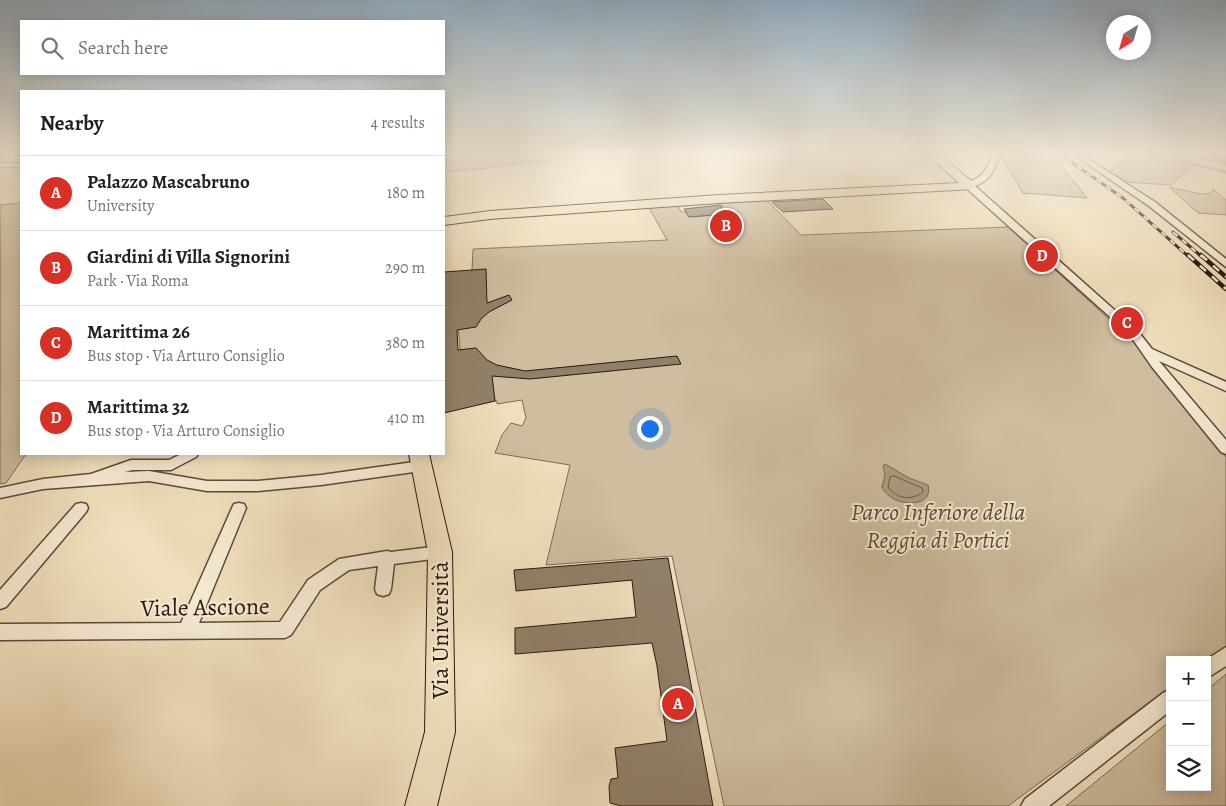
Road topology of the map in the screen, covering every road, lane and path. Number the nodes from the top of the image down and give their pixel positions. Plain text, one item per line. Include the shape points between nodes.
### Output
1 (880, 190) edge
2 (974, 190) edge
3 (1129, 190) edge
4 (445, 222) edge
5 (1226, 264) edge
6 (1148, 351) junction
7 (1156, 365) junction
8 (1183, 368) junction
9 (1225, 387) edge
10 (1226, 449) edge
11 (189, 455) edge
12 (420, 460) edge
13 (92, 479) junction
14 (0, 493) edge
15 (81, 508) dead end
16 (238, 508) dead end
17 (440, 552) junction
18 (387, 557) junction
19 (383, 589) dead end
20 (0, 602) edge
21 (187, 630) junction
22 (0, 632) edge
23 (1226, 656) edge
24 (1211, 667) edge
25 (1167, 701) edge
26 (421, 806) edge
27 (1032, 806) edge

1 - 4 main road via 719,198
2 - 6 street via 1133,332
3 - 5 street
6 - 7 street
6 - 8 street
7 - 8 street
7 - 10 street
8 - 9 street
11 - 13 street via 171,465 131,465
12 - 13 street via 321,480 258,486 207,486 149,476
12 - 17 main road, Via Università
13 - 14 street
15 - 20 street
16 - 21 street
17 - 18 street, Viale Ascione
17 - 26 main road, Via Università via 440,732
18 - 19 street
18 - 21 street, Viale Ascione via 344,564 314,585 285,630
21 - 22 street, Viale Ascione
23 - 24 street
25 - 27 street

